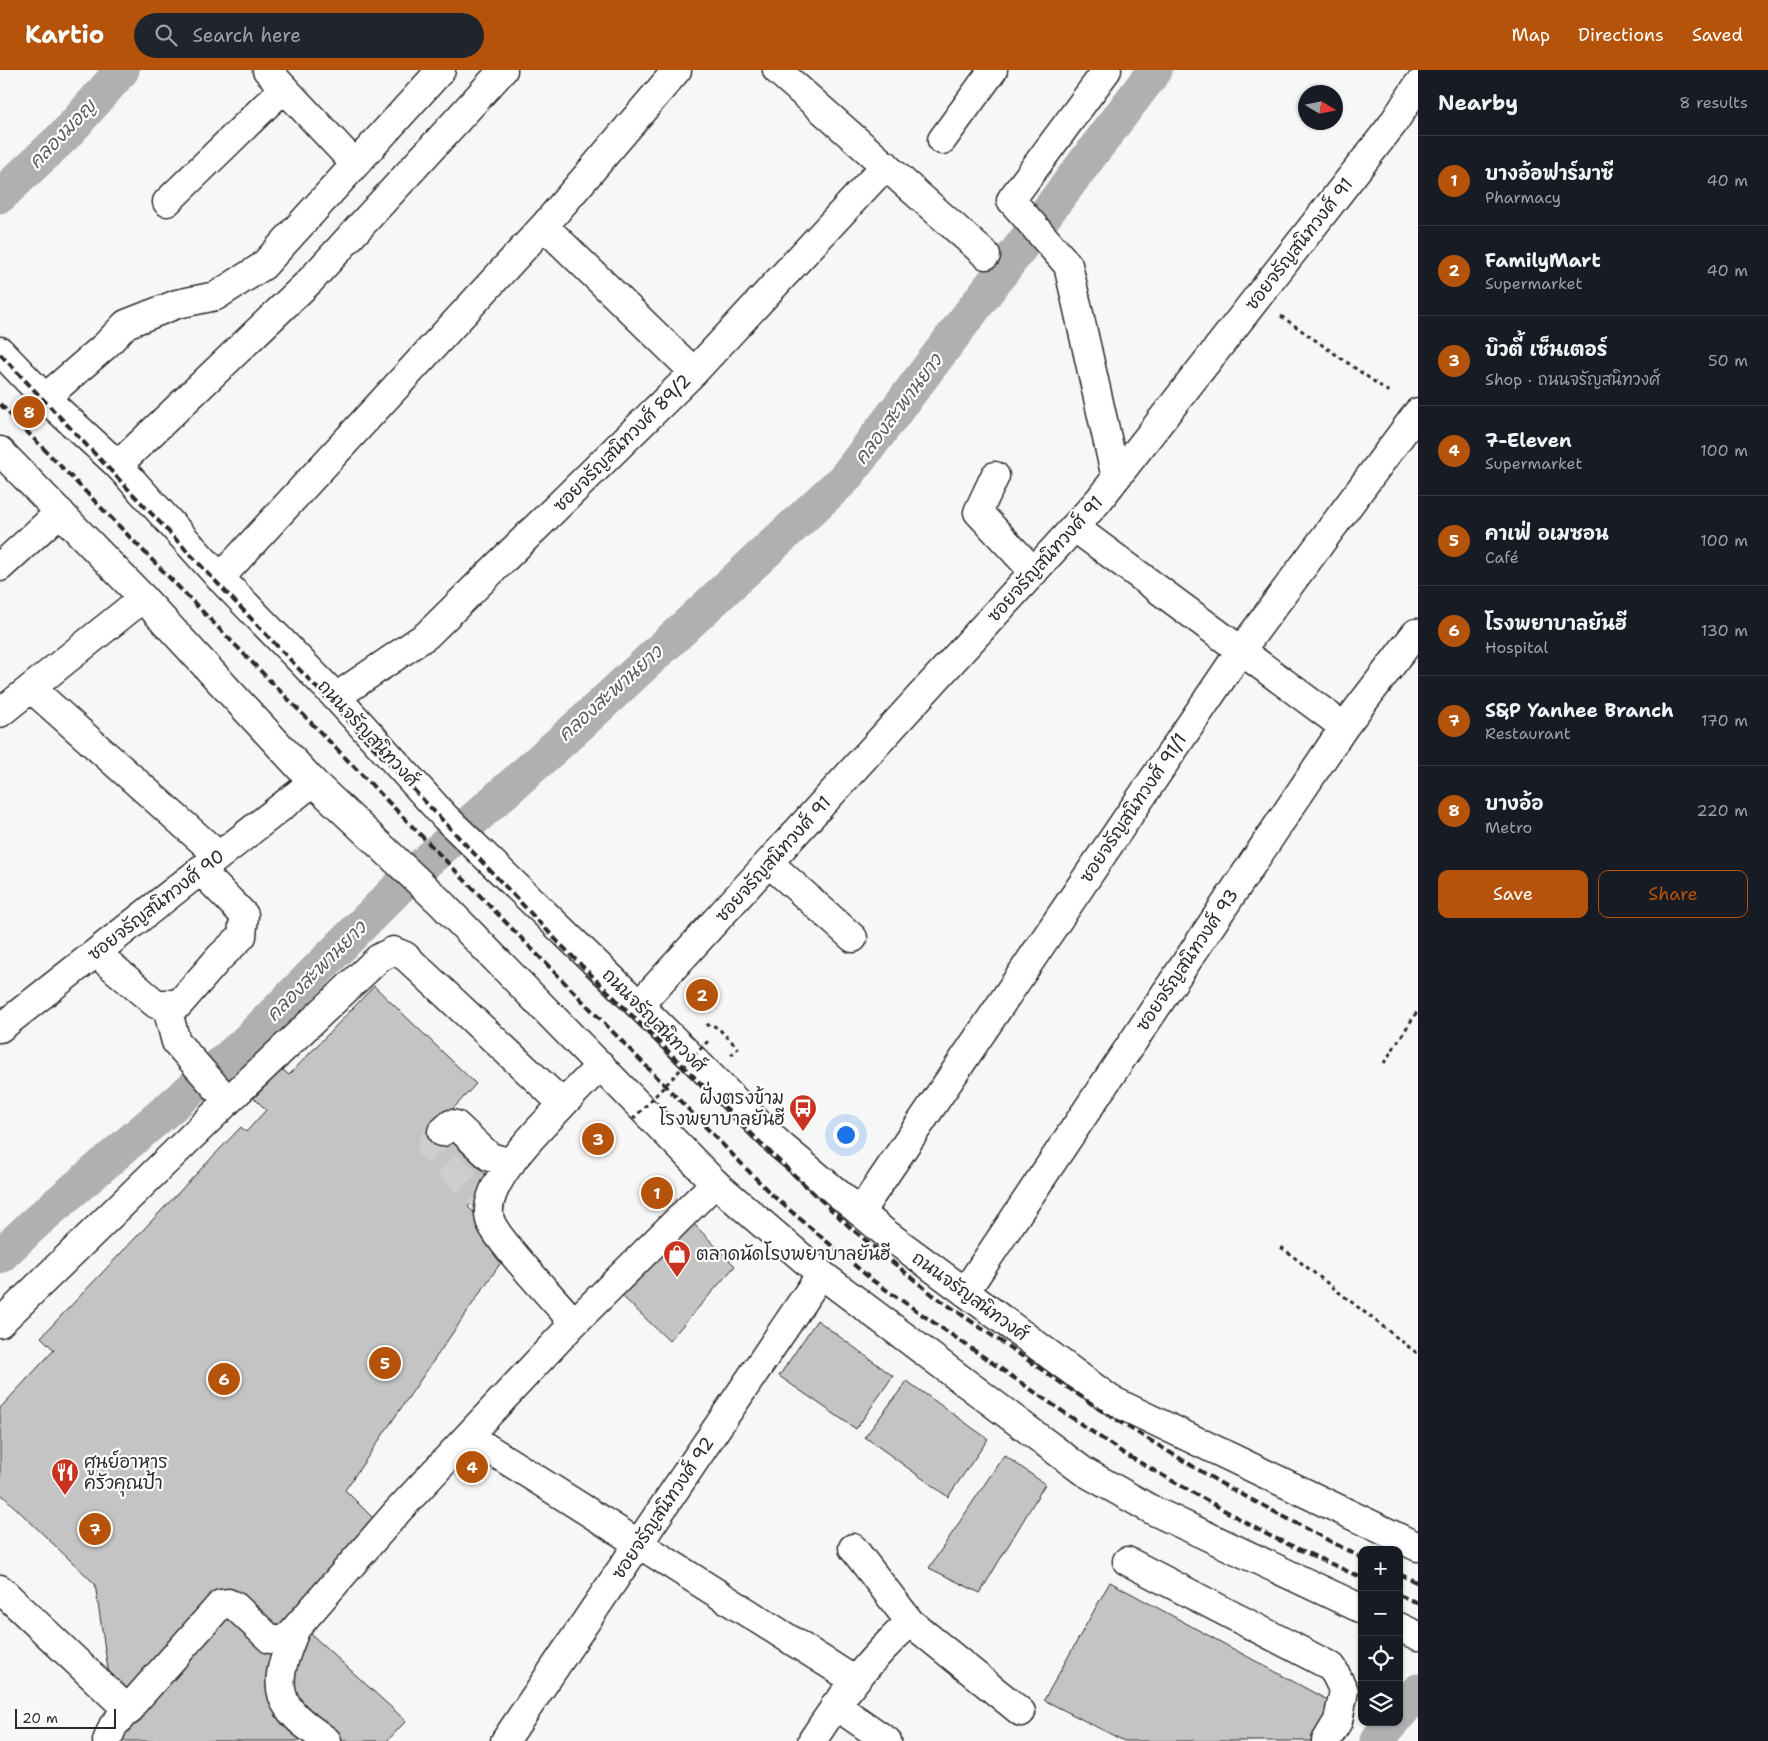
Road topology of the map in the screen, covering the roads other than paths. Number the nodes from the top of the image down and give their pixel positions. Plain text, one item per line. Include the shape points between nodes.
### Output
1 (442, 70) edge
2 (503, 70) edge
3 (676, 70) edge
4 (777, 70) edge
5 (993, 70) edge
6 (1107, 70) edge
7 (276, 79) edge
8 (1418, 86) edge
9 (942, 140) dead end
10 (355, 164) junction
11 (886, 165) junction
12 (167, 202) dead end
13 (544, 226) junction
14 (986, 255) dead end
15 (0, 351) edge
16 (694, 372) junction
17 (45, 398) junction
18 (1418, 412) edge
19 (0, 451) edge
20 (118, 465) junction
21 (995, 476) dead end
22 (1116, 478) junction
23 (60, 512) junction
24 (1074, 527) junction
25 (0, 567) edge
26 (1034, 572) junction
27 (220, 578) junction
28 (143, 598) junction
29 (1416, 633) dead end
30 (1240, 650) junction
31 (31, 688) junction
32 (336, 697) junction
33 (0, 713) edge
34 (1344, 727) junction
35 (313, 782) junction
36 (209, 863) junction
37 (769, 863) junction
38 (853, 938) dead end
39 (96, 953) junction
40 (166, 1004) junction
41 (640, 1005) junction
42 (0, 1028) edge
43 (600, 1065) junction
44 (215, 1086) junction
45 (562, 1104) junction
46 (442, 1132) dead end
47 (511, 1163) junction
48 (715, 1183) junction
49 (860, 1212) junction
50 (821, 1274) junction
51 (964, 1292) junction
52 (0, 1323) edge
53 (574, 1323) junction
54 (470, 1437) junction
55 (639, 1544) junction
56 (1418, 1547) edge
57 (853, 1548) dead end
58 (1127, 1561) dead end
59 (0, 1589) edge
60 (1358, 1607) edge
61 (910, 1622) junction
62 (296, 1628) junction
63 (1403, 1629) edge
64 (1418, 1636) edge
65 (854, 1680) junction
66 (835, 1705) junction
67 (1021, 1712) dead end
68 (116, 1726) edge
69 (326, 1741) edge
70 (505, 1741) edge
71 (812, 1741) edge
72 (887, 1741) edge
73 (1326, 1741) edge

1 - 10 street
2 - 20 street via 310,281
3 - 13 street
4 - 11 street
5 - 9 street
6 - 22 street via 1011,200 1068,264
7 - 10 street
7 - 12 street
8 - 22 street, ซอยจรัญสนิทวงศ์ 91 via 1392,125
10 - 17 street via 263,266 216,296 177,304 126,324
11 - 14 street
11 - 16 street, ซอยจรัญสนิทวงศ์ 89/2
13 - 16 street
13 - 27 street
15 - 17 street, ถนนจรัญสนิทวงศ์
16 - 32 street, ซอยจรัญสนิทวงศ์ 89/2 via 427,635
17 - 20 street, ถนนจรัญสนิทวงศ์
18 - 30 street, ซอยจรัญสนิทวงศ์ 91/1
19 - 23 street
20 - 27 street, ถนนจรัญสนิทวงศ์
21 - 26 street via 978,512
22 - 24 street, ซอยจรัญสนิทวงศ์ 91
23 - 25 street
23 - 28 street
24 - 26 street, ซอยจรัญสนิทวงศ์ 91
24 - 30 street
26 - 37 street, ซอยจรัญสนิทวงศ์ 91
27 - 32 street, ถนนจรัญสนิทวงศ์
28 - 31 street
28 - 35 street
29 - 34 street, ซอยจรัญสนิทวงศ์ 93
30 - 34 street
30 - 49 street, ซอยจรัญสนิทวงศ์ 91/1
31 - 33 street
31 - 36 street
32 - 41 street, ถนนจรัญสนิทวงศ์ via 445,817
34 - 51 street, ซอยจรัญสนิทวงศ์ 93
35 - 36 street, ซอยจรัญสนิทวงศ์ 90
35 - 43 street via 402,864
36 - 39 street, ซอยจรัญสนิทวงศ์ 90
36 - 40 street via 244,915 242,936 179,1004
37 - 38 street
37 - 41 street, ซอยจรัญสนิทวงศ์ 91
39 - 40 street via 156,1004
39 - 42 street, ซอยจรัญสนิทวงศ์ 90
40 - 44 street via 176,1042
41 - 49 street, ถนนจรัญสนิทวงศ์ via 780,1145
43 - 45 street
43 - 48 street
44 - 45 street via 393,951 405,956
44 - 52 street
45 - 47 street
46 - 47 street via 454,1124 490,1157
47 - 53 street via 494,1191 490,1220
48 - 50 street
48 - 53 street
49 - 51 street, ถนนจรัญสนิทวงศ์
50 - 55 street, ซอยจรัญสนิทวงศ์ 92
50 - 60 street via 1083,1471 1154,1511
51 - 56 street, ถนนจรัญสนิทวงศ์ via 1111,1400
53 - 54 street
54 - 55 street
54 - 62 street via 397,1512
55 - 65 street
55 - 70 street, ซอยจรัญสนิทวงศ์ 92
57 - 61 street
58 - 73 street via 1332,1668 1344,1690 1338,1721
59 - 68 street
61 - 65 street via 878,1651
61 - 67 street
62 - 68 street via 283,1639 270,1639 234,1606 221,1604
62 - 69 street via 285,1656 281,1690 288,1707
63 - 64 street
65 - 66 street
66 - 71 street
66 - 72 street

